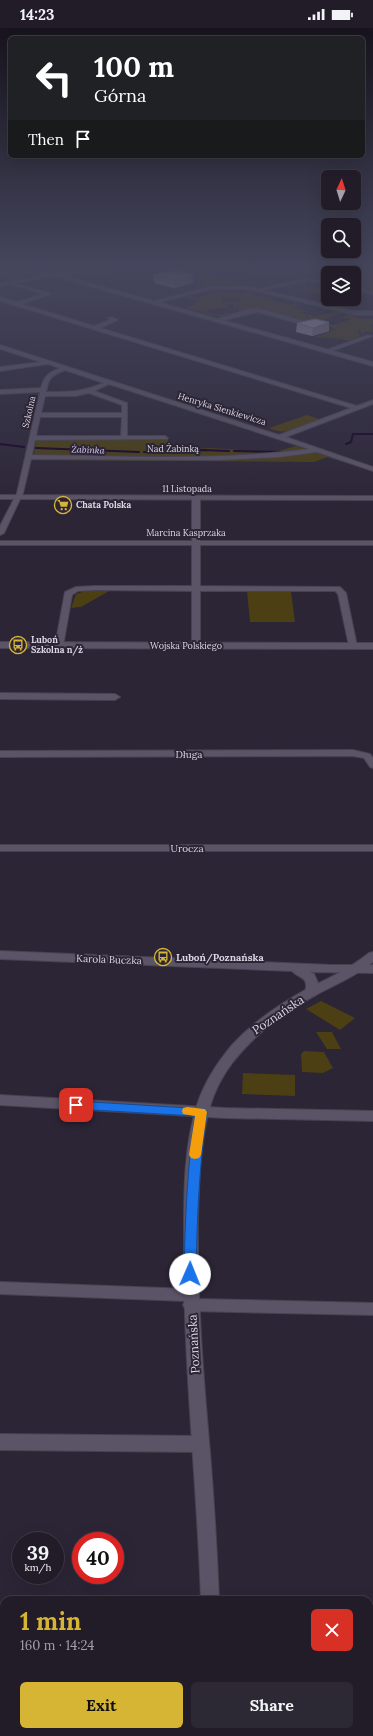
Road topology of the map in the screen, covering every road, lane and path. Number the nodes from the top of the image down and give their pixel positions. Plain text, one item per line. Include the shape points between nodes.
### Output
1 (0, 347) edge
2 (156, 347) edge
3 (312, 347) edge
4 (339, 347) edge
5 (327, 351) junction
6 (48, 363) junction
7 (373, 364) edge
8 (65, 368) junction
9 (0, 369) edge
10 (110, 382) junction
11 (89, 391) junction
12 (0, 392) edge
13 (43, 392) junction
14 (373, 402) edge
15 (358, 408) junction
16 (38, 415) junction
17 (125, 415) junction
18 (279, 437) junction
19 (32, 438) junction
20 (124, 438) junction
21 (166, 438) dead end
22 (318, 450) junction
23 (28, 457) junction
24 (373, 469) edge
25 (0, 497) edge
26 (17, 497) junction
27 (196, 498) junction
28 (373, 498) edge
29 (0, 533) edge
30 (0, 543) edge
31 (197, 543) junction
32 (373, 543) edge
33 (196, 588) junction
34 (59, 642) junction
35 (353, 643) junction
36 (0, 645) edge
37 (196, 646) junction
38 (373, 646) edge
39 (0, 696) edge
40 (116, 697) dead end
41 (0, 754) edge
42 (373, 765) edge
43 (0, 848) edge
44 (373, 848) edge
45 (0, 955) edge
46 (373, 956) edge
47 (291, 968) junction
48 (354, 969) junction
49 (373, 969) edge
50 (311, 993) junction
51 (0, 1100) edge
52 (201, 1112) junction
53 (373, 1116) edge
54 (0, 1288) edge
55 (191, 1300) junction
56 (373, 1309) edge
57 (0, 1442) edge
58 (200, 1444) junction
59 (210, 1596) edge

1 - 6 street
2 - 15 street
3 - 5 street
4 - 5 street
5 - 7 street
6 - 8 street
6 - 9 street
8 - 10 street, Henryka Sienkiewicza
8 - 13 street, Szkolna via 48,377
10 - 11 street
10 - 18 street, Henryka Sienkiewicza
11 - 13 street via 76,394
11 - 17 street via 125,404
12 - 13 street
13 - 16 street, Szkolna
14 - 15 street
15 - 18 street
16 - 17 street
16 - 19 street, Szkolna
17 - 20 street
18 - 22 street, Henryka Sienkiewicza
19 - 20 street
19 - 23 street, Szkolna
20 - 21 street
22 - 23 street, Nad Żabinką via 218,458
22 - 24 street, Henryka Sienkiewicza
23 - 26 street, Szkolna
25 - 26 street, 11 Listopada
26 - 27 street, 11 Listopada
26 - 29 street, Szkolna
27 - 28 street, 11 Listopada
27 - 31 street
30 - 31 street, Marcina Kasprzaka
31 - 32 street, Marcina Kasprzaka
31 - 33 street
33 - 34 street via 76,589 68,594
33 - 35 street via 340,590
33 - 37 street
34 - 36 street, Wojska Polskiego
34 - 37 street, Wojska Polskiego
35 - 37 street, Wojska Polskiego
35 - 38 street, Wojska Polskiego
39 - 40 street
41 - 42 street, Długa via 353,754 367,756
43 - 44 street, Urocza
45 - 47 street, Karola Buczka
46 - 48 street, Poznańska
47 - 48 street, Karola Buczka
47 - 50 street, Karola Buczka via 310,976 313,985
48 - 49 street, Karola Buczka
48 - 50 street, Poznańska
50 - 52 street, Poznańska via 262,1023 240,1043 215,1078
51 - 52 street
52 - 53 street
52 - 55 street, Poznańska via 196,1137 191,1208
54 - 55 street
55 - 56 street
55 - 58 street, Poznańska
57 - 58 street
58 - 59 street, Poznańska

